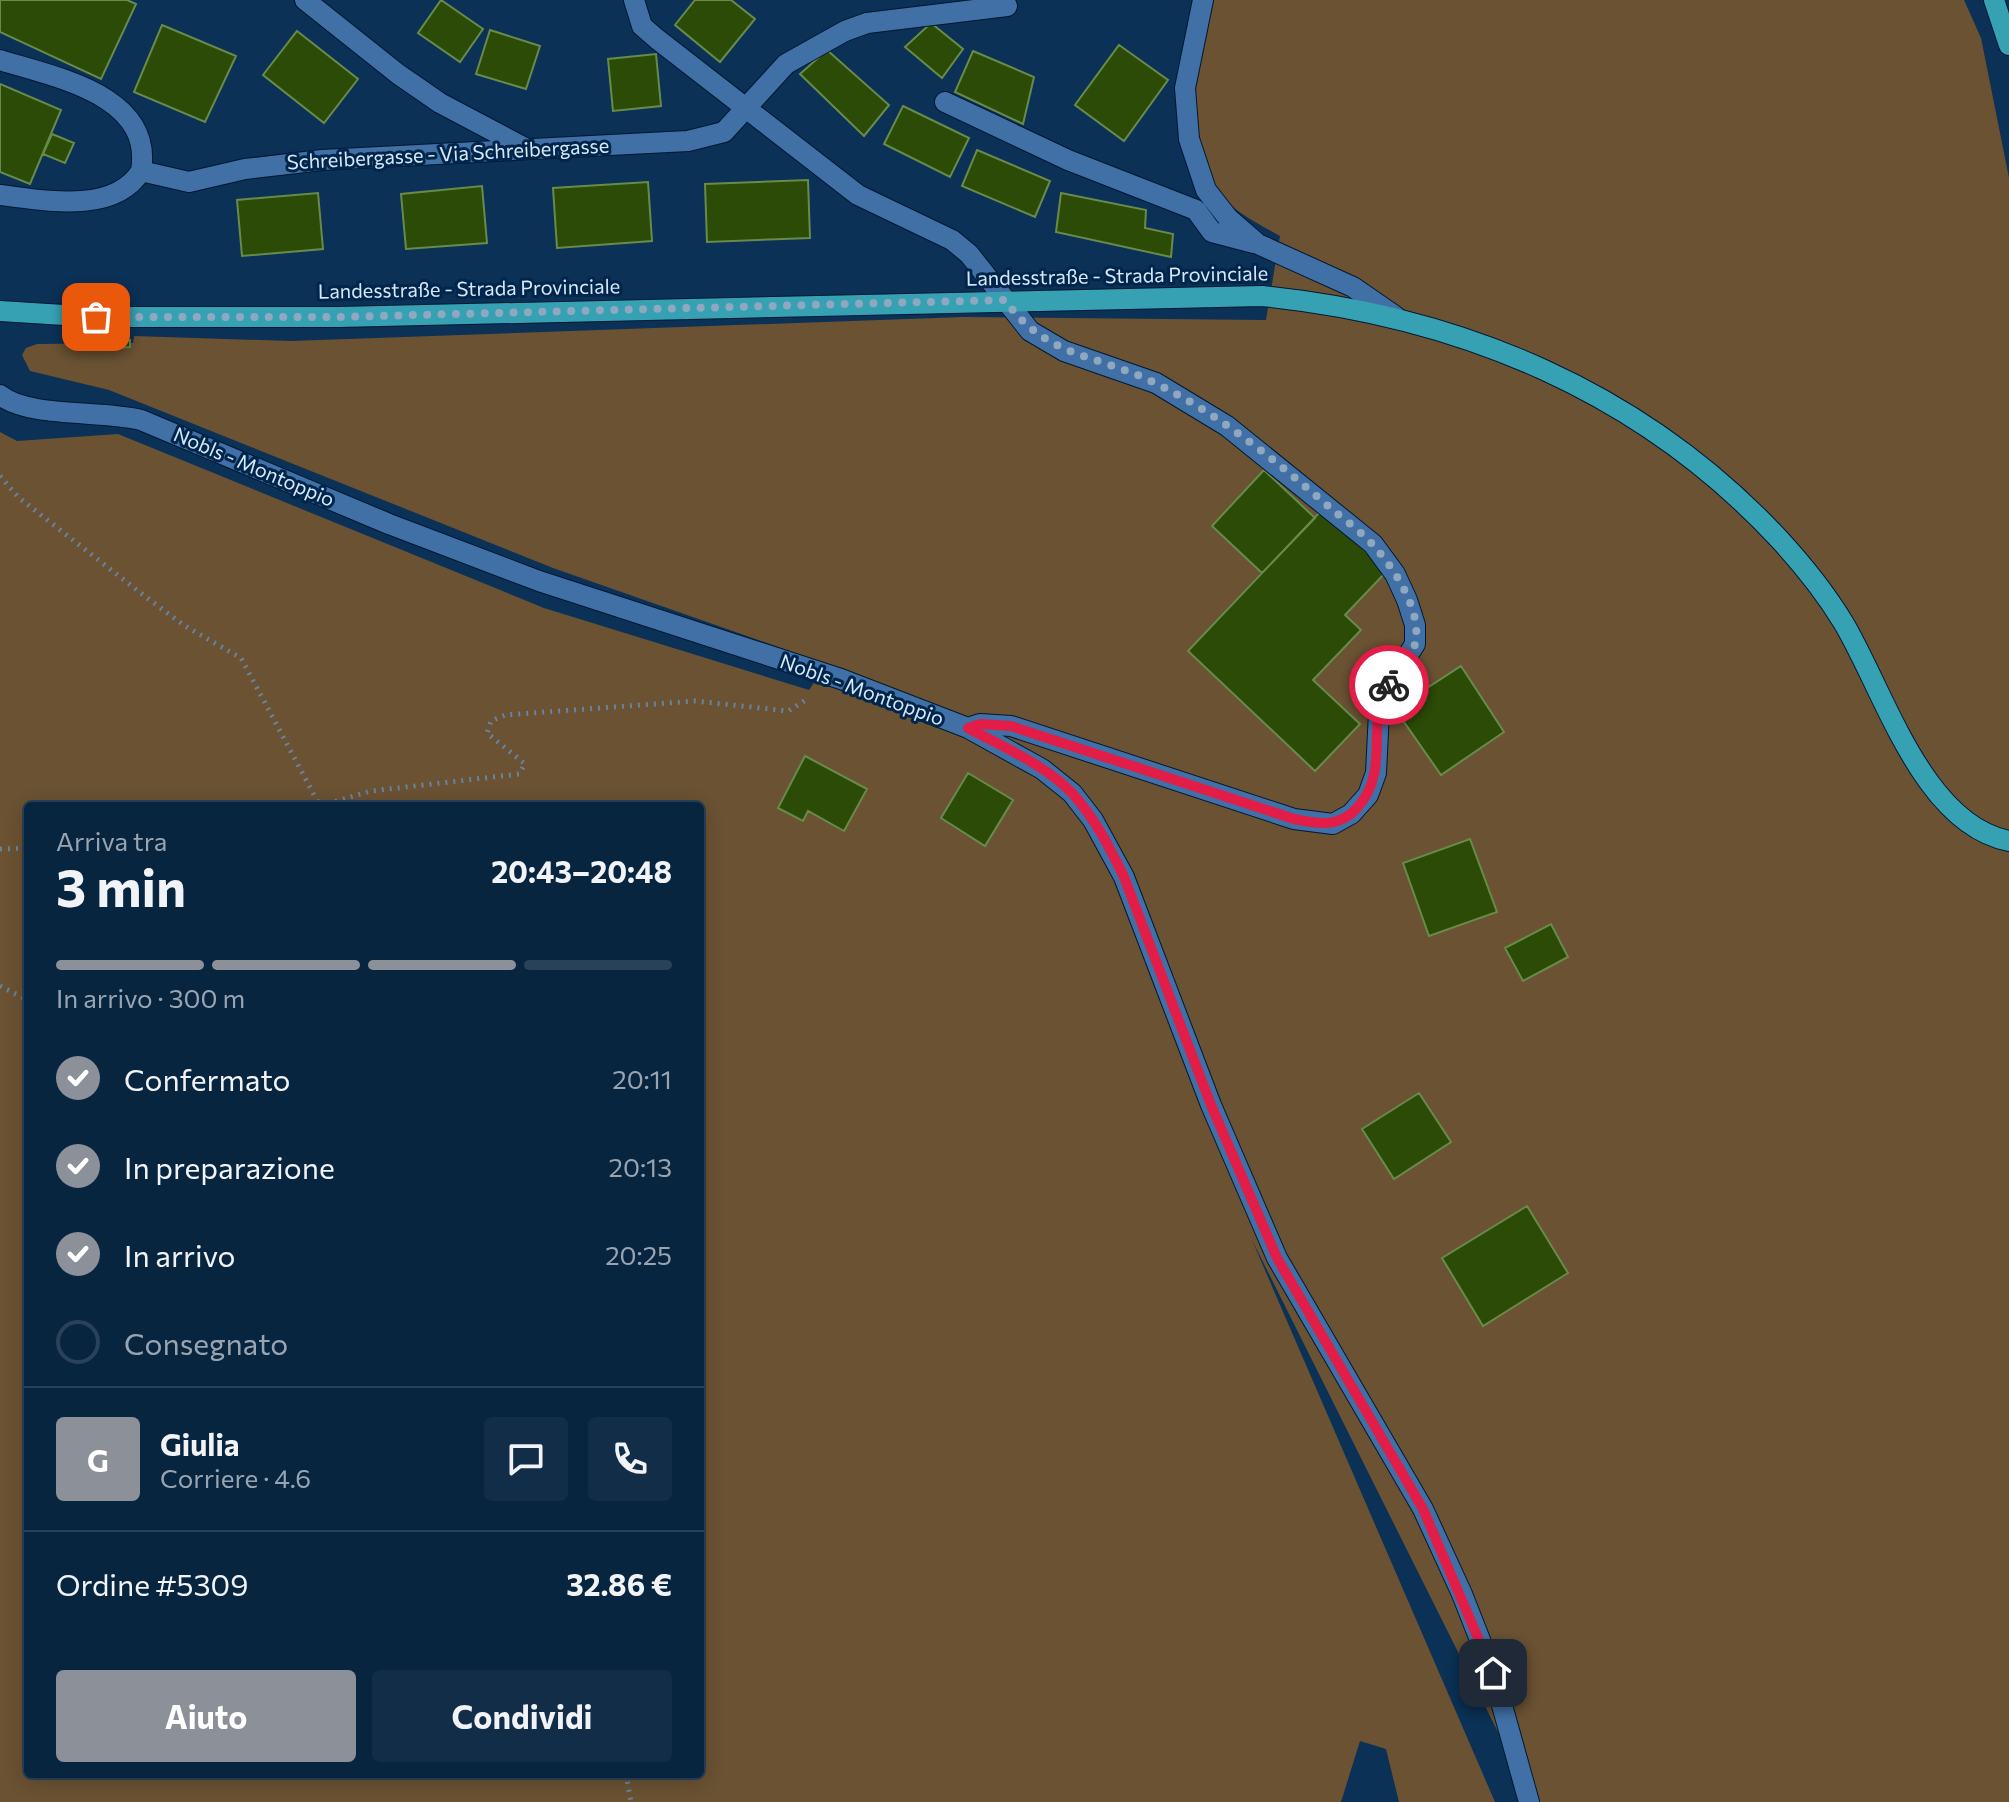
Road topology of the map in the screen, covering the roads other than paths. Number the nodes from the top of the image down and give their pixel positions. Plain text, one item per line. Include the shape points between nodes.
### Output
1 (305, 0) edge
2 (634, 0) edge
3 (1203, 0) edge
4 (1994, 0) edge
5 (1007, 6) dead end
6 (2009, 45) edge
7 (0, 60) edge
8 (945, 102) dead end
9 (747, 107) junction
10 (527, 149) junction
11 (141, 171) junction
12 (0, 195) edge
13 (1258, 244) junction
14 (1005, 300) junction
15 (0, 311) edge
16 (1395, 316) junction
17 (0, 395) edge
18 (968, 728) junction
19 (2009, 841) edge
20 (1529, 1802) edge

1 - 10 street via 429,96
2 - 9 street via 642,26
3 - 13 street via 1186,79 1189,139 1206,190
4 - 6 main road
5 - 9 street, Schreibergasse - Via Schreibergasse via 867,23 845,31 786,64
7 - 11 street via 111,101 135,129
8 - 13 street via 1055,155 1196,210 1212,232
9 - 10 street, Schreibergasse - Via Schreibergasse via 724,132 700,139
9 - 14 street via 858,195 952,240
10 - 11 street, Schreibergasse - Via Schreibergasse via 309,161 189,182
11 - 12 street via 125,189 98,199
13 - 16 street via 1353,287
14 - 15 main road, Landesstraße - Strada Provinciale via 338,317 96,317
14 - 16 main road, Landesstraße - Strada Provinciale via 1262,296
14 - 18 street via 1045,341 1156,383 1227,426 1297,479 1373,544 1395,574 1415,625 1415,644 1386,690 1379,712 1376,773 1368,795 1333,824 1294,819 1011,726
16 - 19 main road, Landesstraße - Strada Provinciale via 1504,351 1604,397 1692,459 1780,541 1842,620 1931,788 1958,815
17 - 18 street, Nobls - Montoppio via 29,409 141,420 539,581 841,679
18 - 20 street, Nobls - Montoppio via 1042,769 1072,793 1110,849 1277,1258 1423,1509 1462,1594 1493,1673

